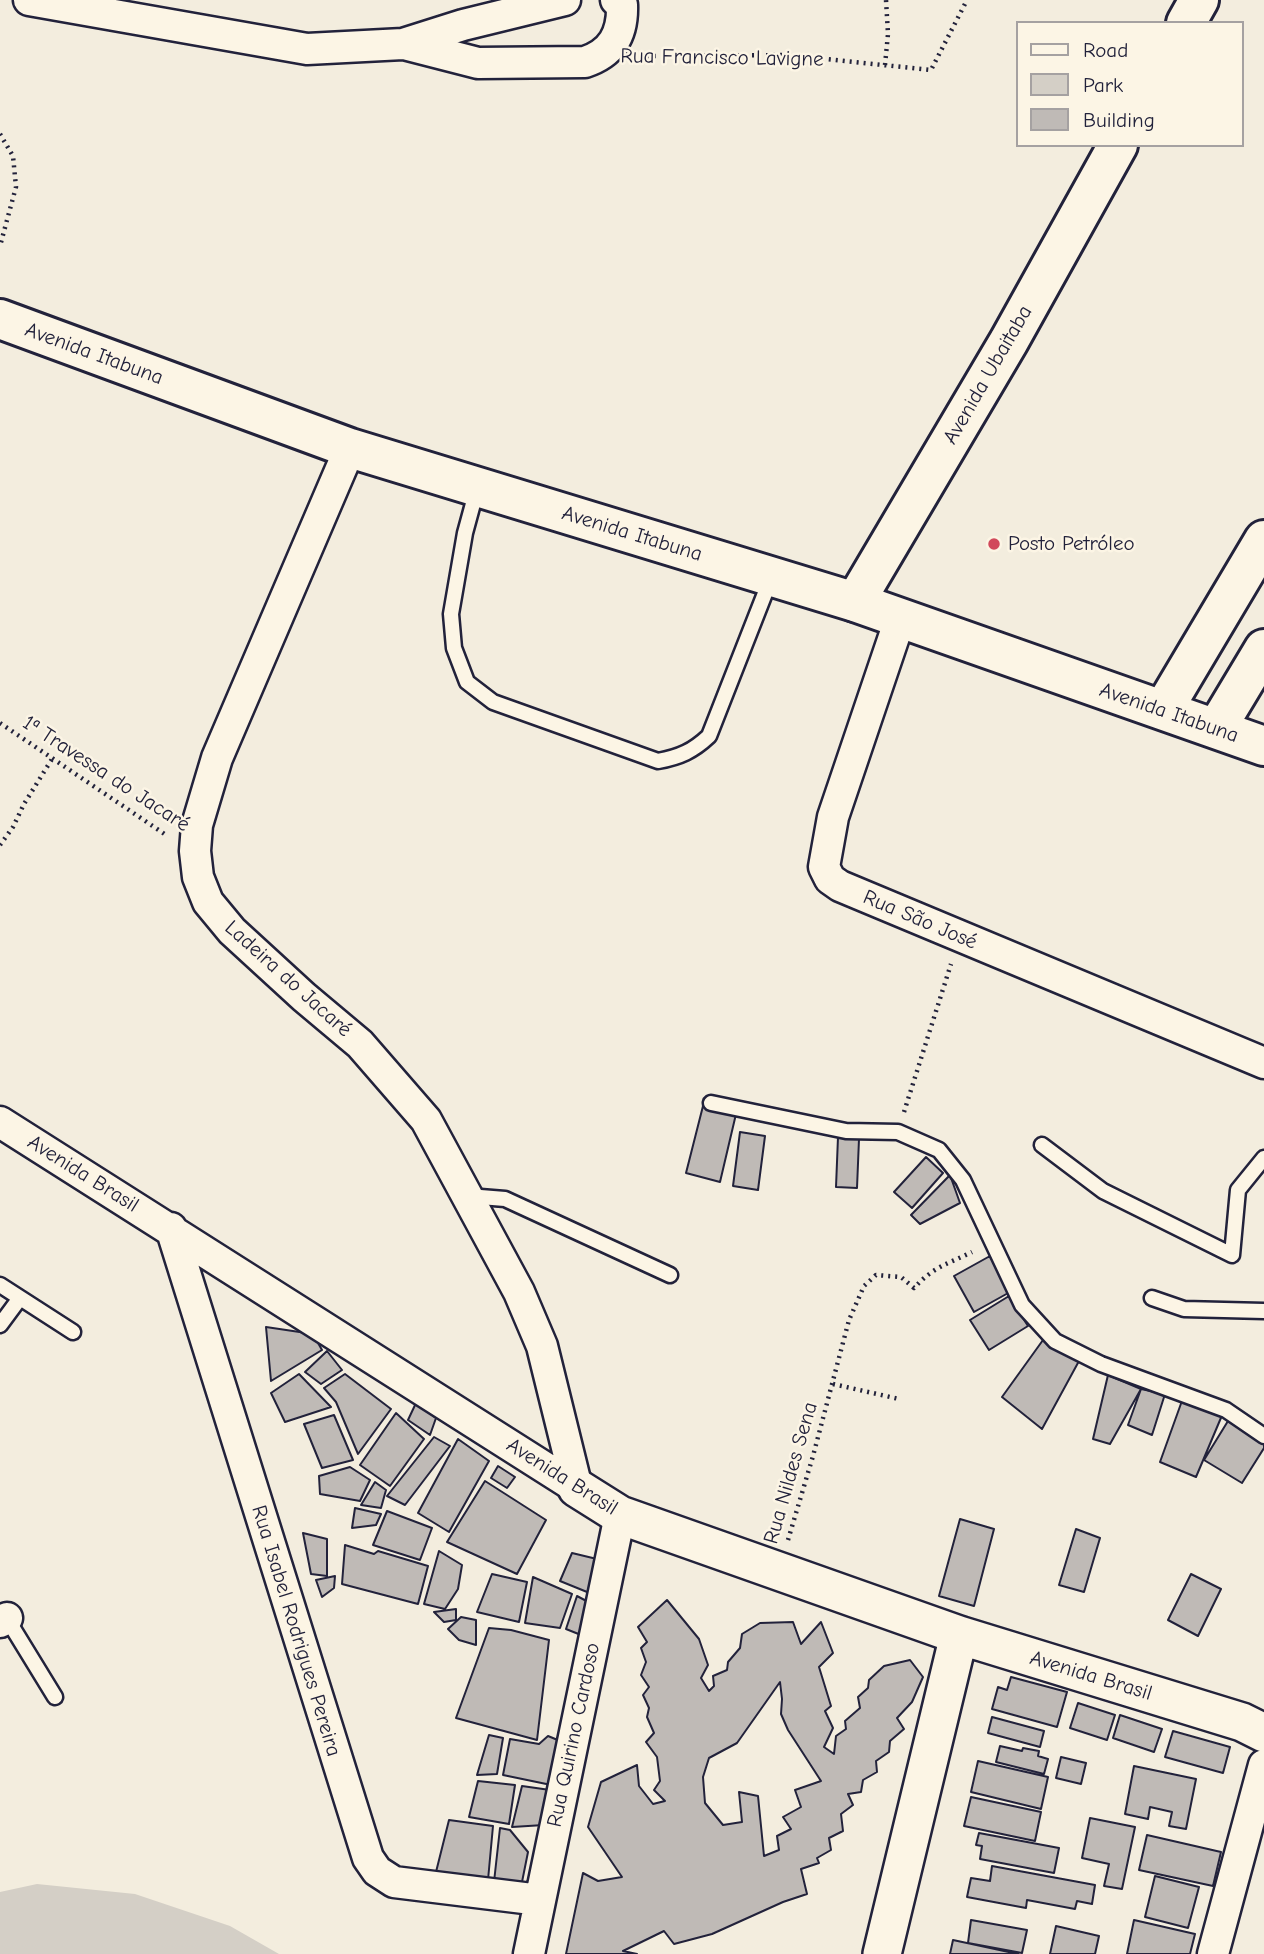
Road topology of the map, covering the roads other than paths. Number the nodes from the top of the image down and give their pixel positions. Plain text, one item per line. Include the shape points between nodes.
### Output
1 (29, 0) edge
2 (565, 0) edge
3 (616, 0) edge
4 (1199, 0) edge
5 (1187, 21) edge
6 (403, 44) junction
7 (1117, 147) edge
8 (0, 319) edge
9 (351, 448) junction
10 (478, 487) junction
11 (1264, 540) edge
12 (772, 577) junction
13 (855, 602) junction
14 (900, 619) junction
15 (1264, 649) edge
16 (1163, 710) junction
17 (1216, 729) junction
18 (1264, 746) edge
19 (1264, 1063) edge
20 (711, 1103) dead end
21 (1, 1123) edge
22 (1042, 1145) dead end
23 (1264, 1158) edge
24 (467, 1196) junction
25 (171, 1228) junction
26 (670, 1275) dead end
27 (0, 1285) edge
28 (20, 1298) junction
29 (1152, 1298) dead end
30 (1264, 1311) edge
31 (0, 1325) edge
32 (73, 1332) dead end
33 (1264, 1436) edge
34 (577, 1488) junction
35 (620, 1515) junction
36 (2, 1615) edge
37 (959, 1635) junction
38 (55, 1698) dead end
39 (1264, 1733) edge
40 (1264, 1765) edge
41 (540, 1900) junction
42 (528, 1954) edge
43 (882, 1954) edge
44 (1213, 1954) edge

1 - 6 street, Rua Francisco Lavigne via 307,49
2 - 6 street, Rua Francisco Lavigne
3 - 6 street, Rua Francisco Lavigne via 622,5 623,23 615,40 601,57 585,62 478,63
4 - 5 main road
7 - 13 main road, Avenida Ubaitaba
8 - 9 main road, Avenida Itabuna
9 - 10 main road, Avenida Itabuna
9 - 24 street, Ladeira do Jacaré via 217,758 197,825 198,877 208,902 232,930 360,1044 426,1120
10 - 12 main road, Avenida Itabuna
10 - 12 lane via 451,614 454,648 467,682 493,702 658,761 694,750 709,736
11 - 16 main road
12 - 13 main road, Avenida Itabuna
13 - 14 main road, Avenida Itabuna
14 - 16 main road, Avenida Itabuna
14 - 19 street, Rua São José via 833,817 824,867 830,879
15 - 17 main road
16 - 17 main road, Avenida Itabuna
17 - 18 main road, Avenida Itabuna
20 - 33 lane via 846,1131 898,1132 939,1150 963,1180 1022,1305 1055,1341 1101,1364 1226,1410
21 - 25 street, Avenida Brasil
22 - 23 lane via 1103,1191 1232,1255 1238,1190
24 - 26 lane via 505,1199
24 - 34 street, Ladeira do Jacaré via 519,1292 542,1346
25 - 34 street, Avenida Brasil
25 - 41 street, Rua Isabel Rodrigues Pereira via 368,1858 394,1882
27 - 28 lane
28 - 31 lane
28 - 32 lane
29 - 30 lane via 1184,1309
34 - 35 street, Avenida Brasil
35 - 37 street, Avenida Brasil
35 - 41 street, Rua Quirino Cardoso
36 - 38 lane
37 - 39 street, Avenida Brasil via 1242,1722
37 - 43 street
40 - 44 street
41 - 42 street, Rua Quirino Cardoso

